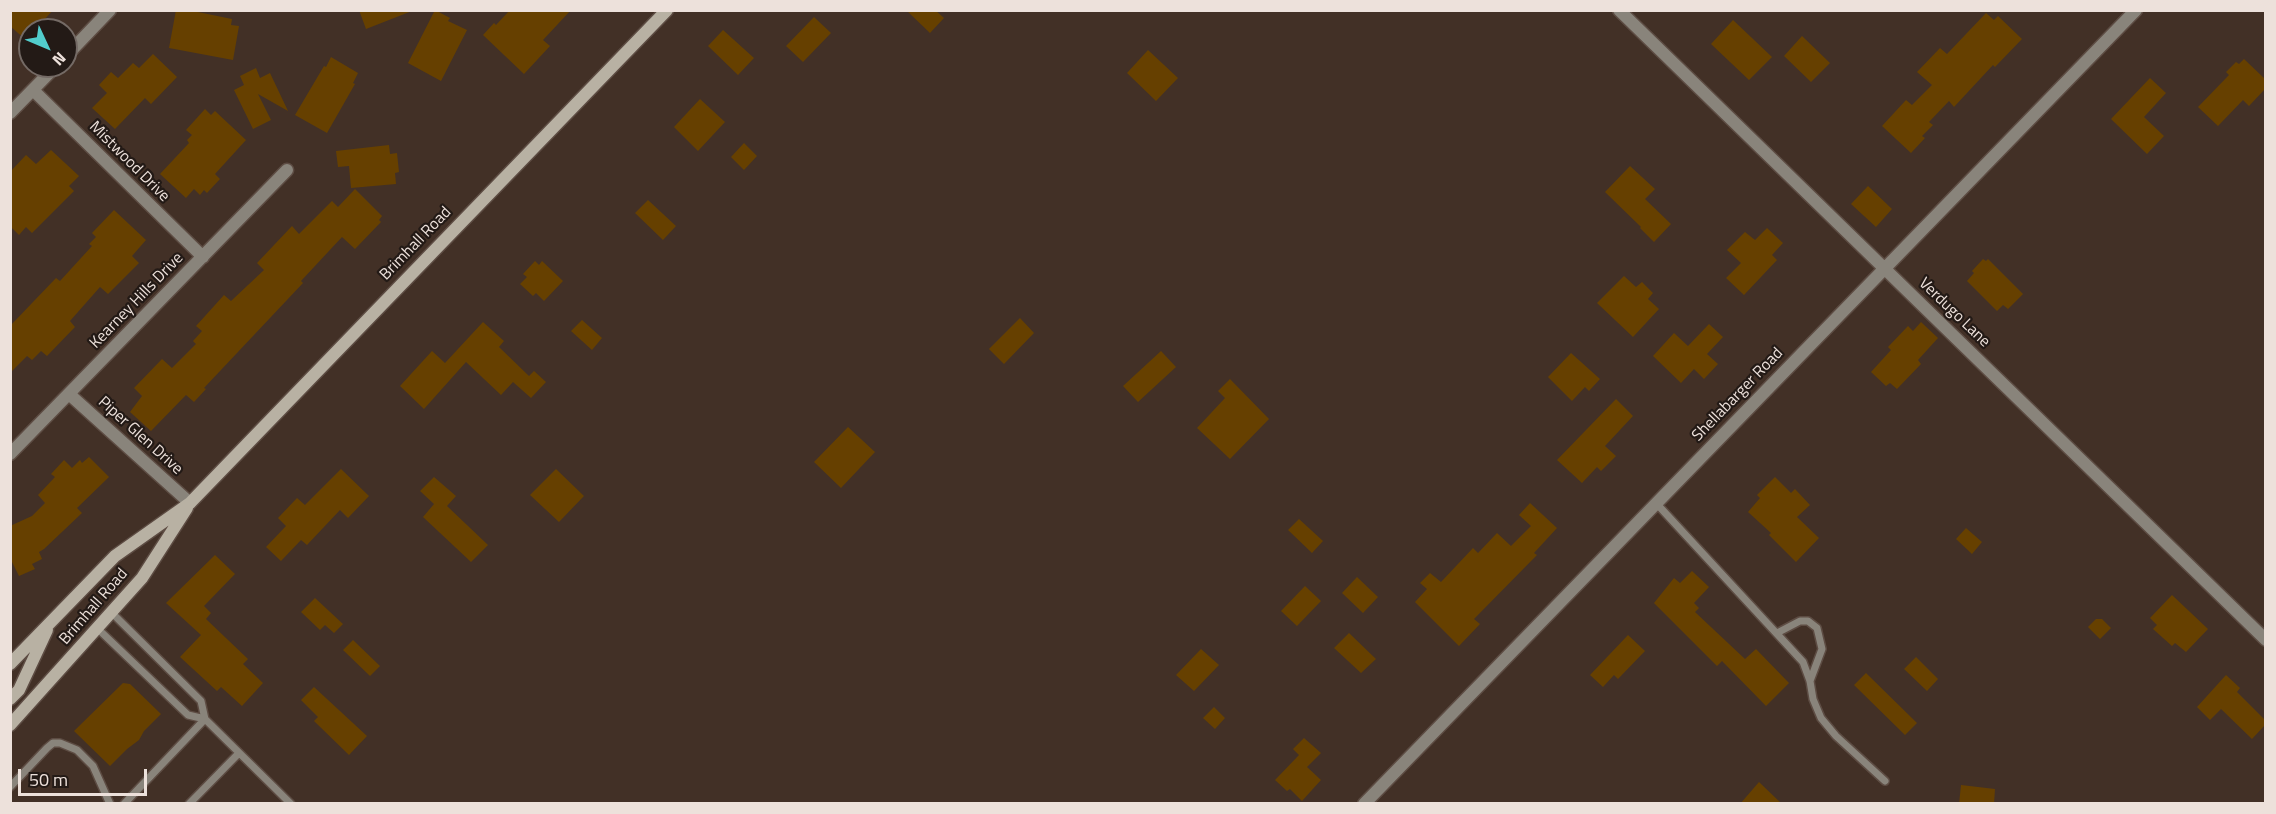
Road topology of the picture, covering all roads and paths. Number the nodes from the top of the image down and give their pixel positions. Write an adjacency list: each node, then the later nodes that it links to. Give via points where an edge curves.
1 (110, 10): 5 (street)
2 (667, 10): 14 (street, Brimhall Road)
3 (1619, 10): 11 (street, Verdugo Lane)
4 (2136, 10): 11 (street, Shellabarger Road)
5 (78, 43)
6 (44, 78): 7 (street)
7 (33, 90): 8 (street); 10 (street, Mistwood Drive)
8 (10, 113)
9 (287, 170): 10 (street, Kearney Hills Drive)
10 (203, 257): 12 (street, Kearney Hills Drive)
11 (1884, 269): 15 (street, Shellabarger Road); 20 (street, Verdugo Lane)
12 (69, 394): 13 (street, Kearney Hills Drive); 14 (street, Piper Glen Drive)
13 (10, 454)
14 (190, 503): 16 (street, Brimhall Road, via 142,578); 17 (street, Brimhall Road, via 115,556)
15 (1656, 503): 19 (lane); 33 (street, Shellabarger Road)
16 (111, 612): 18 (street, Brimhall Road); 24 (lane, via 201,701)
17 (52, 621): 21 (street, Brimhall Road); 23 (street, via 19,690)
18 (97, 628): 24 (lane, via 188,715); 25 (street, Brimhall Road)
19 (1777, 633): 22 (lane, via 1803,662); 22 (lane, via 1800,621 1818,628 1822,649)
20 (2265, 640)
21 (10, 664)
22 (1810, 681): 27 (lane, via 1821,718)
23 (10, 699)
24 (205, 719): 26 (lane); 30 (lane)
25 (10, 725)
26 (239, 753): 31 (lane); 32 (lane)
27 (1885, 782)
28 (10, 787): 29 (lane, via 47,748 60,743 77,750 93,766)
29 (110, 804)
30 (124, 804)
31 (189, 804)
32 (291, 804)
33 (1364, 804)

